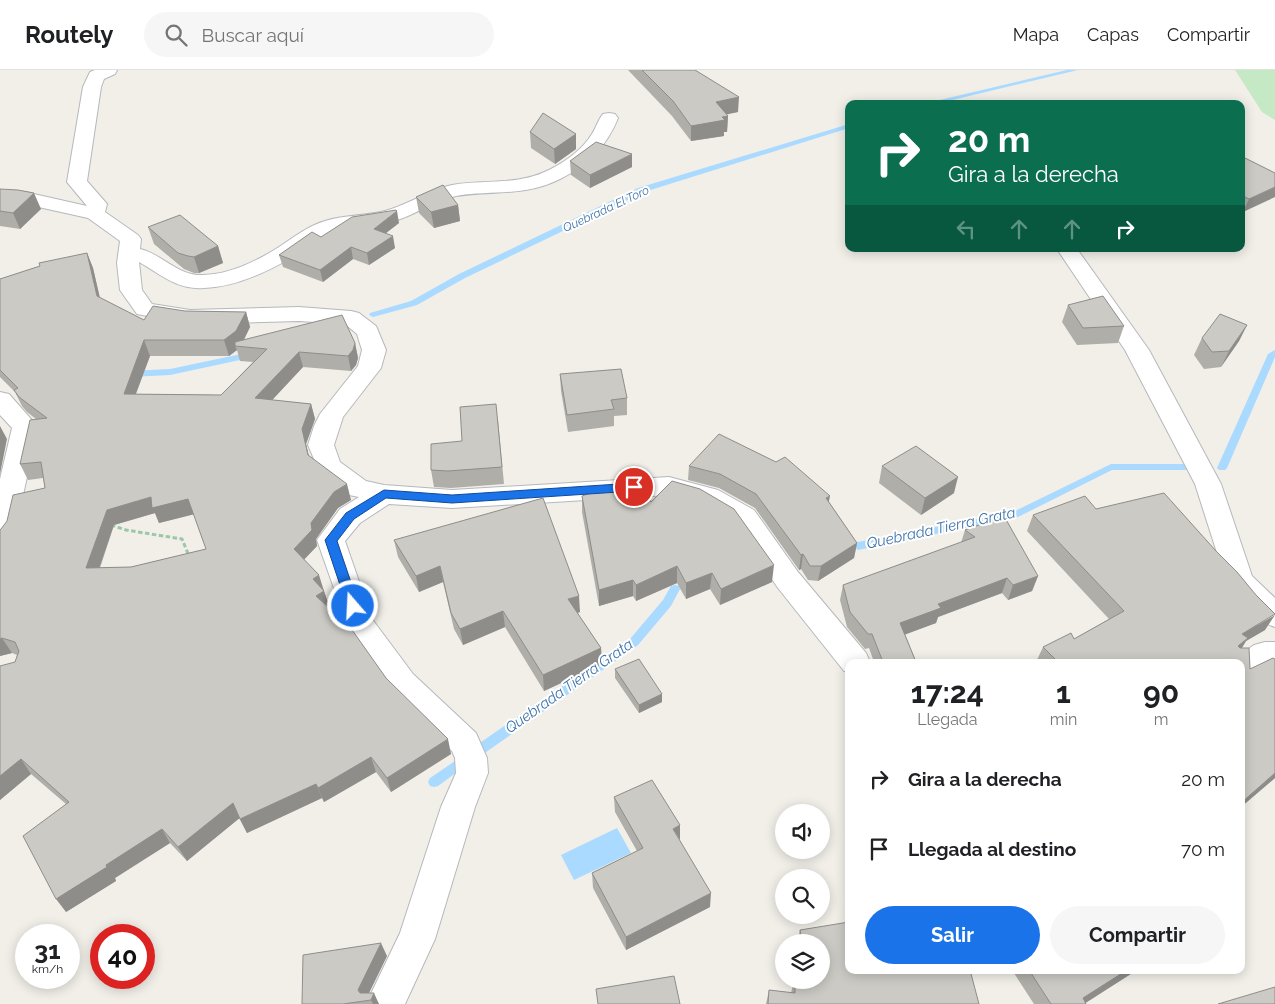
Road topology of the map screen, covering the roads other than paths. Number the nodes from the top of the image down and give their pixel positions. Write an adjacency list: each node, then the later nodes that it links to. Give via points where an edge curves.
1 (109, 70): 4 (street, via 96,76 92,87 77,182 97,204)
2 (609, 118): 6 (street, via 604,133 586,153 565,170 543,180 516,188 453,191 395,215 331,226 278,256 221,279 189,282 147,258)
3 (0, 197): 4 (street, via 25,198)
4 (95, 214): 6 (street, via 132,239)
5 (1069, 252): 10 (street, via 1137,350 1208,484 1240,581)
6 (130, 253): 8 (street, via 130,290 145,309 190,317 299,314 351,318 368,330 374,350 369,368 332,414 321,446 330,466 358,488)
7 (0, 400): 9 (street, via 26,427)
8 (384, 494): 12 (street, via 452,499 669,486 709,497 744,517 788,580); 14 (street, via 350,516 331,540 359,622 402,682 465,743 472,773 458,807 417,939)
9 (0, 536)
10 (1275, 616)
11 (1275, 654): 13 (street, via 1265,654)
12 (853, 659)
13 (1245, 668)
14 (385, 1004)

